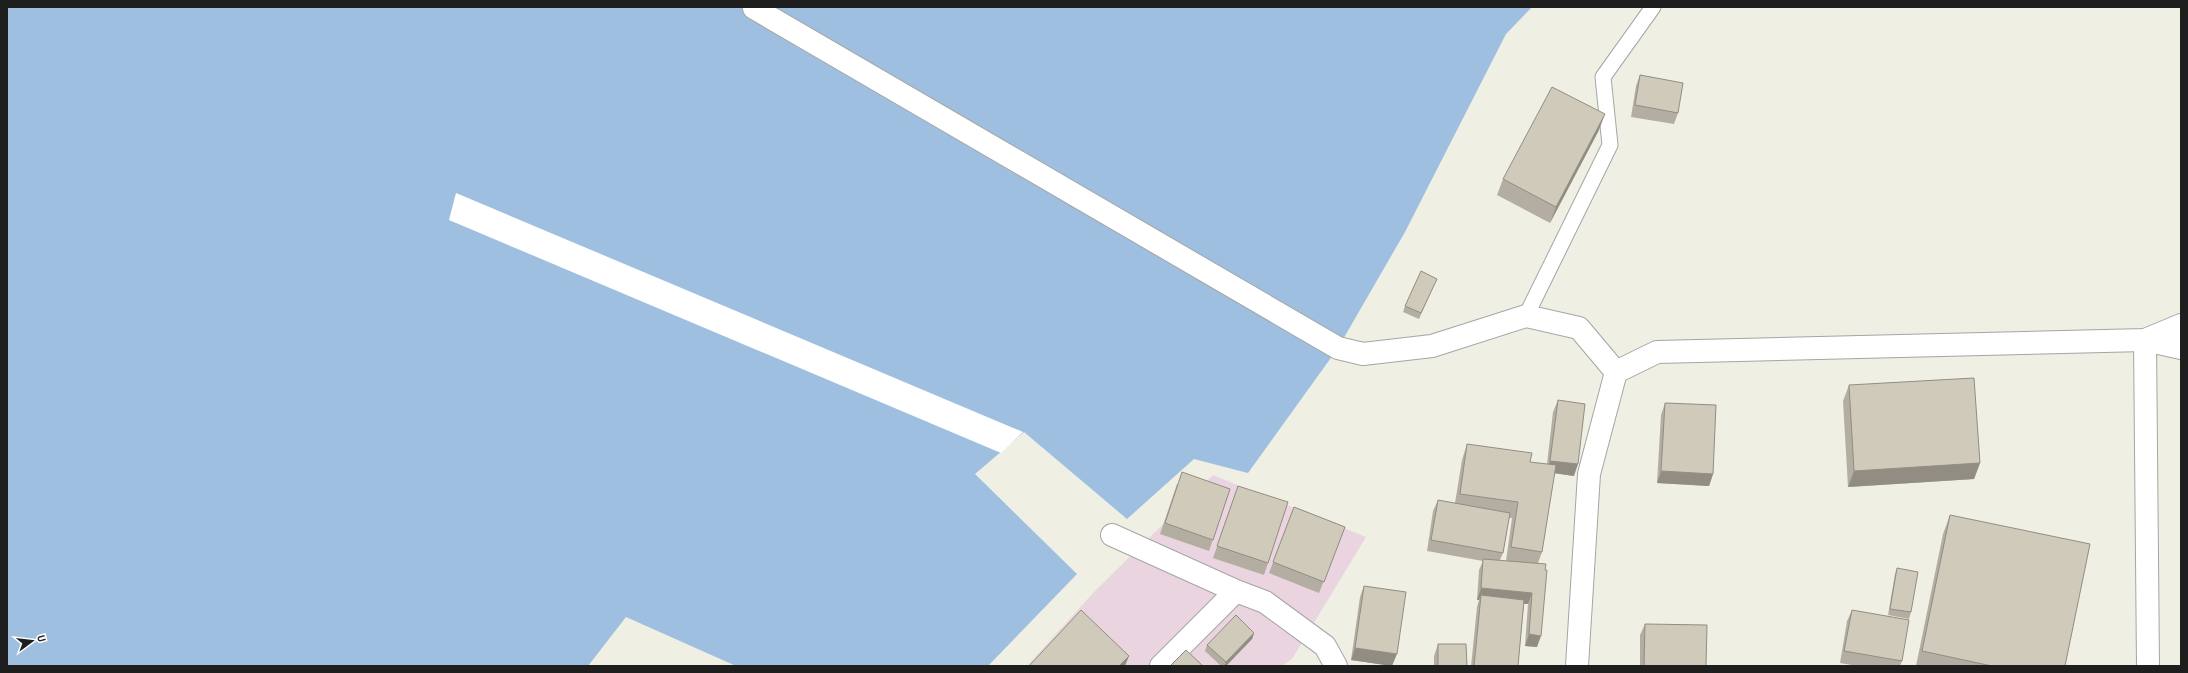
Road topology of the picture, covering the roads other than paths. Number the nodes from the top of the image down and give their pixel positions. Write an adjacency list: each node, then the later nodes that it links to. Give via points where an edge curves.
1 (1653, 7): 3 (lane, via 1603,77 1610,145)
2 (754, 8): 3 (street, via 1338,348 1363,354 1432,346)
3 (1526, 316): 7 (street, via 1579,328)
4 (2181, 325): 5 (street)
5 (2145, 340): 6 (street); 7 (street, via 1657,352); 13 (street)
6 (2181, 348)
7 (1616, 372): 12 (street, via 1589,474)
8 (1112, 535): 9 (street)
9 (1236, 591): 10 (street); 11 (street, via 1265,602 1325,646)
10 (1161, 666)
11 (1336, 666)
12 (1577, 666)
13 (2148, 666)

